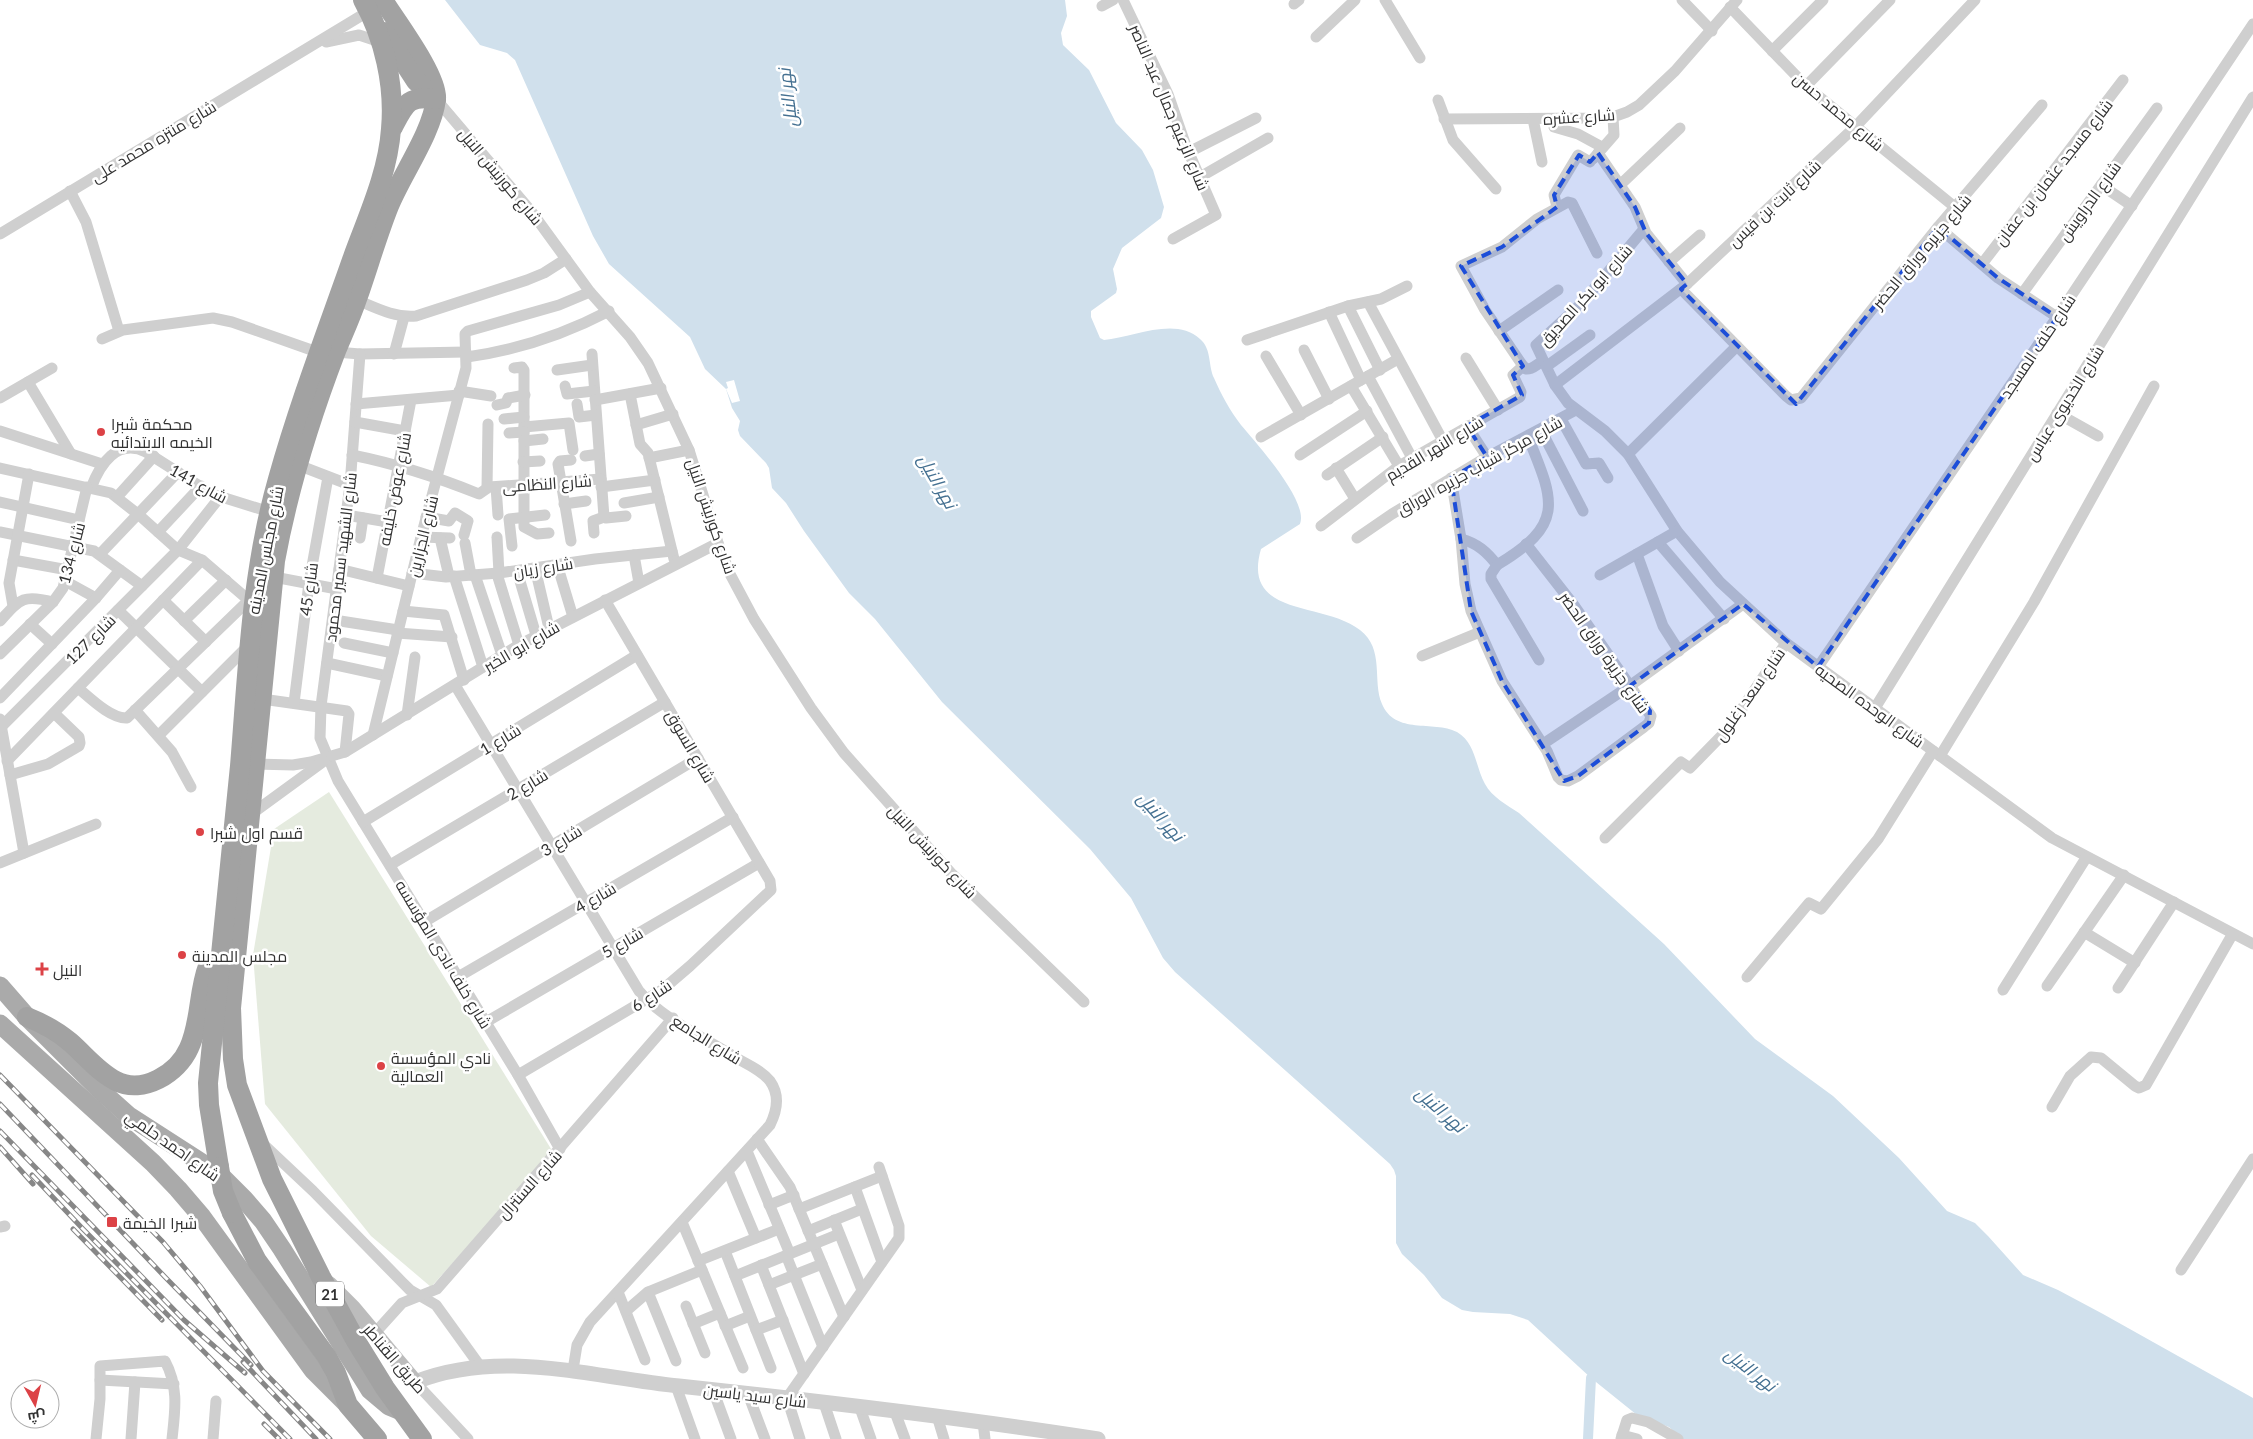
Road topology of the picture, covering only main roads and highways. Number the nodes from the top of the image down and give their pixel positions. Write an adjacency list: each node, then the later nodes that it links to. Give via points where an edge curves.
1 (374, 15): 2 (highway, via 416,82); 2 (highway, شارع كورنيش النيل, via 426,67); 3 (highway, شارع مجلس المدينه, via 390,82)
2 (436, 99): 3 (highway, via 421,97 407,104); 4 (highway, شارع مجلس المدينه, via 421,141 390,205 357,300)
3 (391, 130): 4 (highway, شارع مجلس المدينه, via 383,174)
4 (328, 352): 5 (highway, شارع مجلس المدينه, via 278,480 251,601 250,645); 9 (highway, شارع مجلس المدينه / 21, via 281,530 274,577 230,1033 238,1084 256,1138 272,1179)
5 (221, 942): 7 (highway, via 206,971 189,1050 170,1072 146,1084 132,1085 107,1076 59,1034); 11 (highway, شارع مجلس المدينه / 21, bridge, via 208,1106 223,1191 257,1261 327,1356)
6 (0, 986): 7 (main road, شارع احمد حلمي)
7 (27, 1017): 12 (main road, شارع احمد حلمي, via 129,1116 219,1174 244,1199 282,1249 370,1390 389,1406)
8 (0, 1024): 11 (main road, شارع احمد حلمي, via 178,1189 202,1216 313,1370)
9 (321, 1277): 10 (main road, طريق القناطر, via 353,1308); 12 (highway, 21, via 370,1365)
10 (415, 1382)
11 (348, 1405): 13 (highway, 21)
12 (401, 1411): 14 (highway, 21)
13 (377, 1439)
14 (422, 1439)

